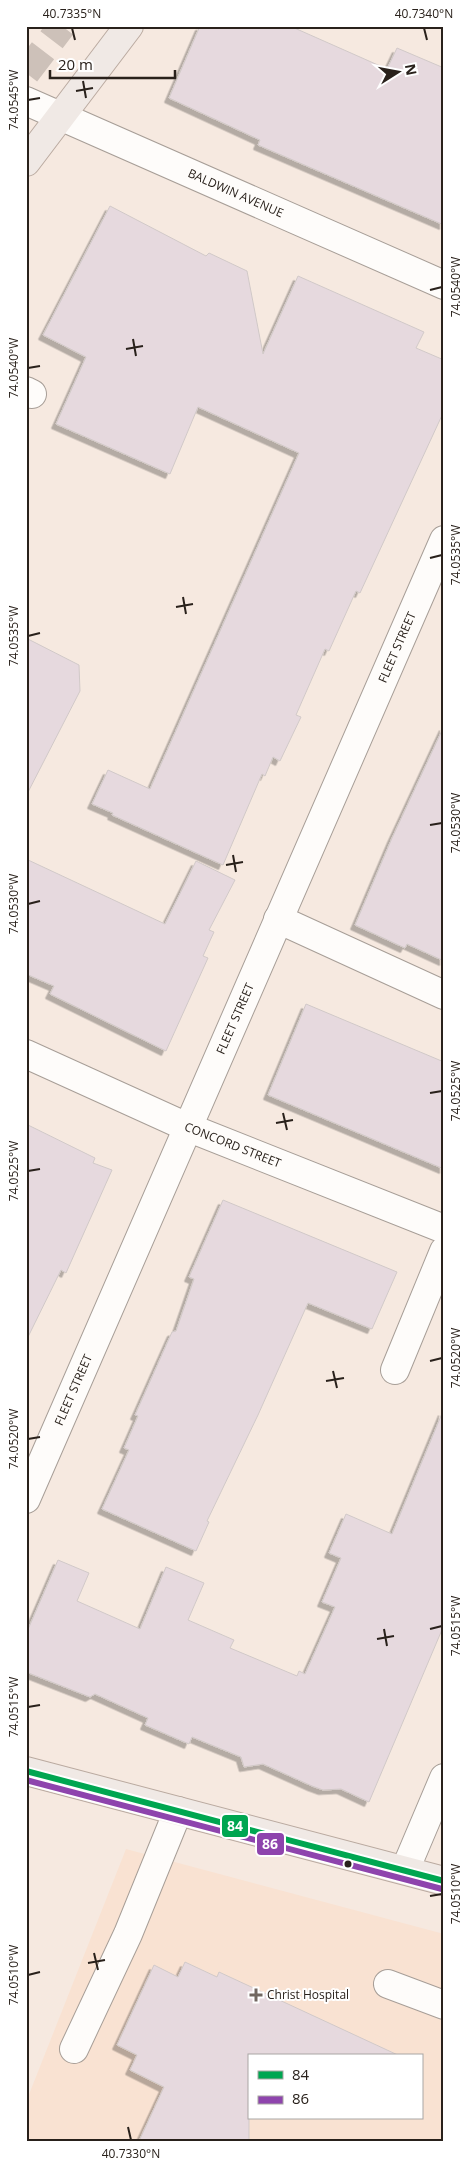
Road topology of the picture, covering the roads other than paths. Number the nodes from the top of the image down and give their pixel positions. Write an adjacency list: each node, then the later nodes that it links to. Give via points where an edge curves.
1 (129, 26): 3 (main road)
2 (26, 101): 3 (street, BALDWIN AVENUE)
3 (61, 117): 4 (main road); 5 (street, BALDWIN AVENUE)
4 (26, 162)
5 (444, 285)
6 (444, 540): 7 (street, FLEET STREET)
7 (278, 919): 8 (street); 10 (street, FLEET STREET)
8 (444, 995)
9 (26, 1054): 10 (street, CONCORD STREET)
10 (187, 1127): 11 (street, CONCORD STREET); 14 (street, FLEET STREET)
11 (444, 1229)
12 (444, 1251): 13 (street)
13 (395, 1370)
14 (26, 1499)
15 (26, 1772): 17 (main road)
16 (444, 1778): 18 (street)
17 (178, 1811): 18 (main road); 22 (street, via 128,1934)
18 (405, 1870): 19 (main road)
19 (444, 1881)
20 (388, 1984): 21 (street)
21 (444, 2005)
22 (74, 2049)

